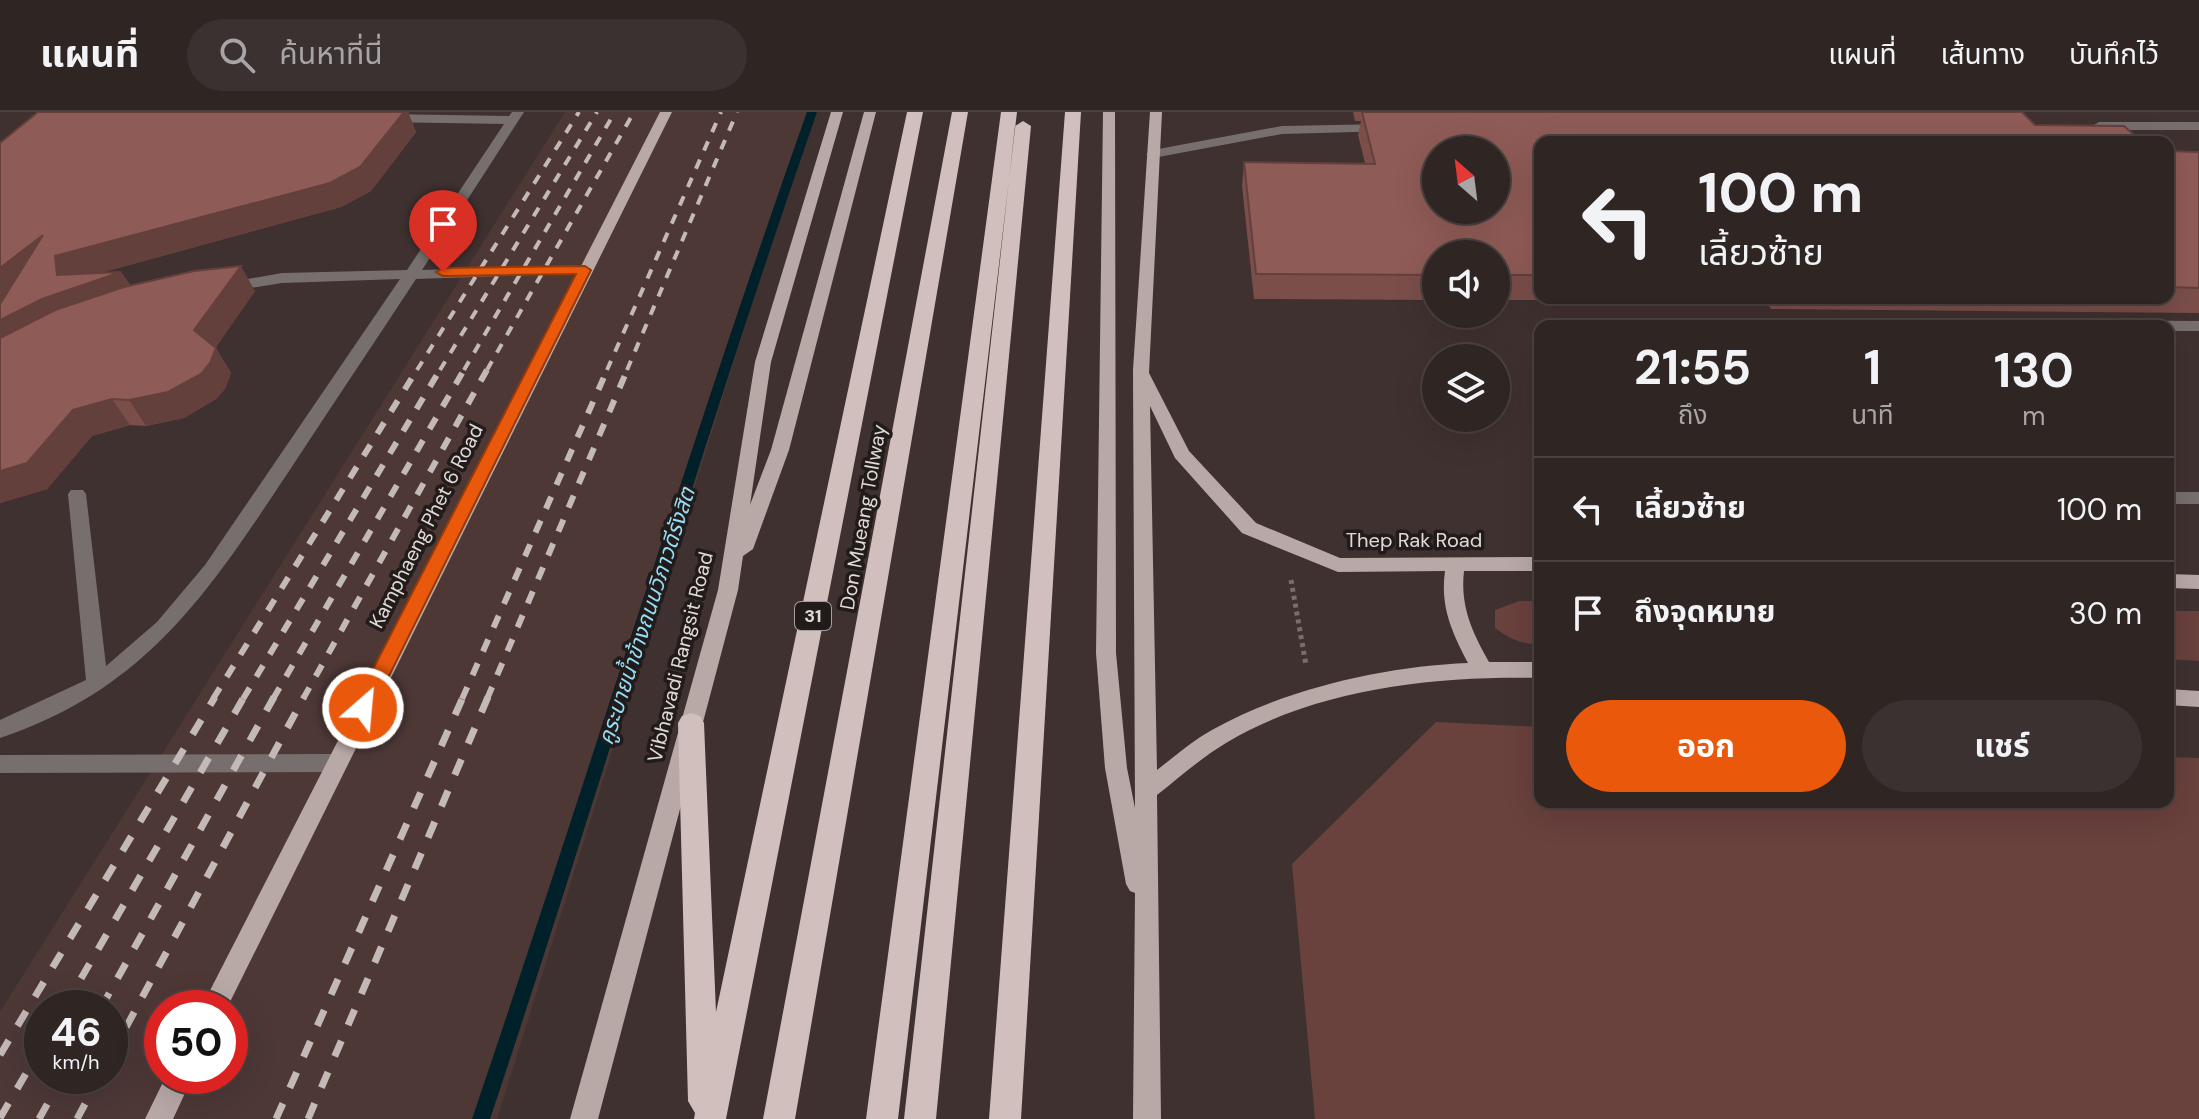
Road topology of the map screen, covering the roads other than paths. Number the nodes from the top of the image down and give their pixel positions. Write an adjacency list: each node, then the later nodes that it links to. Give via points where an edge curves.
1 (666, 112): 17 (main road, Kamphaeng Phet 6 Road)
2 (837, 112): 30 (main road, Vibhavadi Rangsit Road, via 763,362)
3 (870, 112): 30 (main road, via 780,450)
4 (915, 112): 46 (highway, 31)
5 (960, 112): 47 (highway, Don Mueang Tollway)
6 (1009, 112): 48 (highway)
7 (1025, 112): 49 (highway)
8 (1073, 112): 50 (highway)
9 (1109, 112): 41 (main road, via 1106,653 1116,768)
10 (1156, 112): 16 (main road)
11 (515, 116): 12 (lane); 18 (lane)
12 (369, 118)
13 (2088, 126): 14 (lane)
14 (2199, 126)
15 (1405, 127): 16 (lane, via 1282,130)
16 (1153, 154): 22 (main road)
17 (585, 270): 18 (lane); 38 (main road, Kamphaeng Phet 6 Road)
18 (414, 272): 19 (lane, via 282,278); 33 (lane, via 195,595 149,642)
19 (205, 290)
20 (2174, 326): 21 (lane)
21 (2199, 326)
22 (1141, 370): 26 (main road, Thep Rak Road, via 1181,454 1249,528 1338,565); 40 (main road)
23 (77, 494): 33 (lane)
24 (2174, 498): 25 (lane)
25 (2199, 498)
26 (1456, 563): 27 (main road, Thep Rak Road); 31 (main road, via 1453,614)
27 (1534, 564)
28 (2174, 581): 29 (main road)
29 (2199, 582)
30 (728, 590): 36 (main road, Vibhavadi Rangsit Road)
31 (1481, 667): 32 (main road); 40 (main road, via 1353,684 1323,695 1228,731)
32 (1534, 670)
33 (97, 683): 37 (lane)
34 (2174, 697): 35 (main road)
35 (2199, 699)
36 (691, 723): 45 (main road, Vibhavadi Rangsit Road); 46 (highway)
37 (0, 729)
38 (335, 763): 39 (lane); 42 (main road, Kamphaeng Phet 6 Road)
39 (0, 764)
40 (1146, 791): 41 (main road)
41 (1148, 939): 51 (main road)
42 (223, 990)
43 (171, 1094): 44 (main road)
44 (159, 1119)
45 (584, 1119)
46 (708, 1119)
47 (779, 1119)
48 (882, 1119)
49 (920, 1119)
50 (1005, 1119)
51 (1147, 1119)

